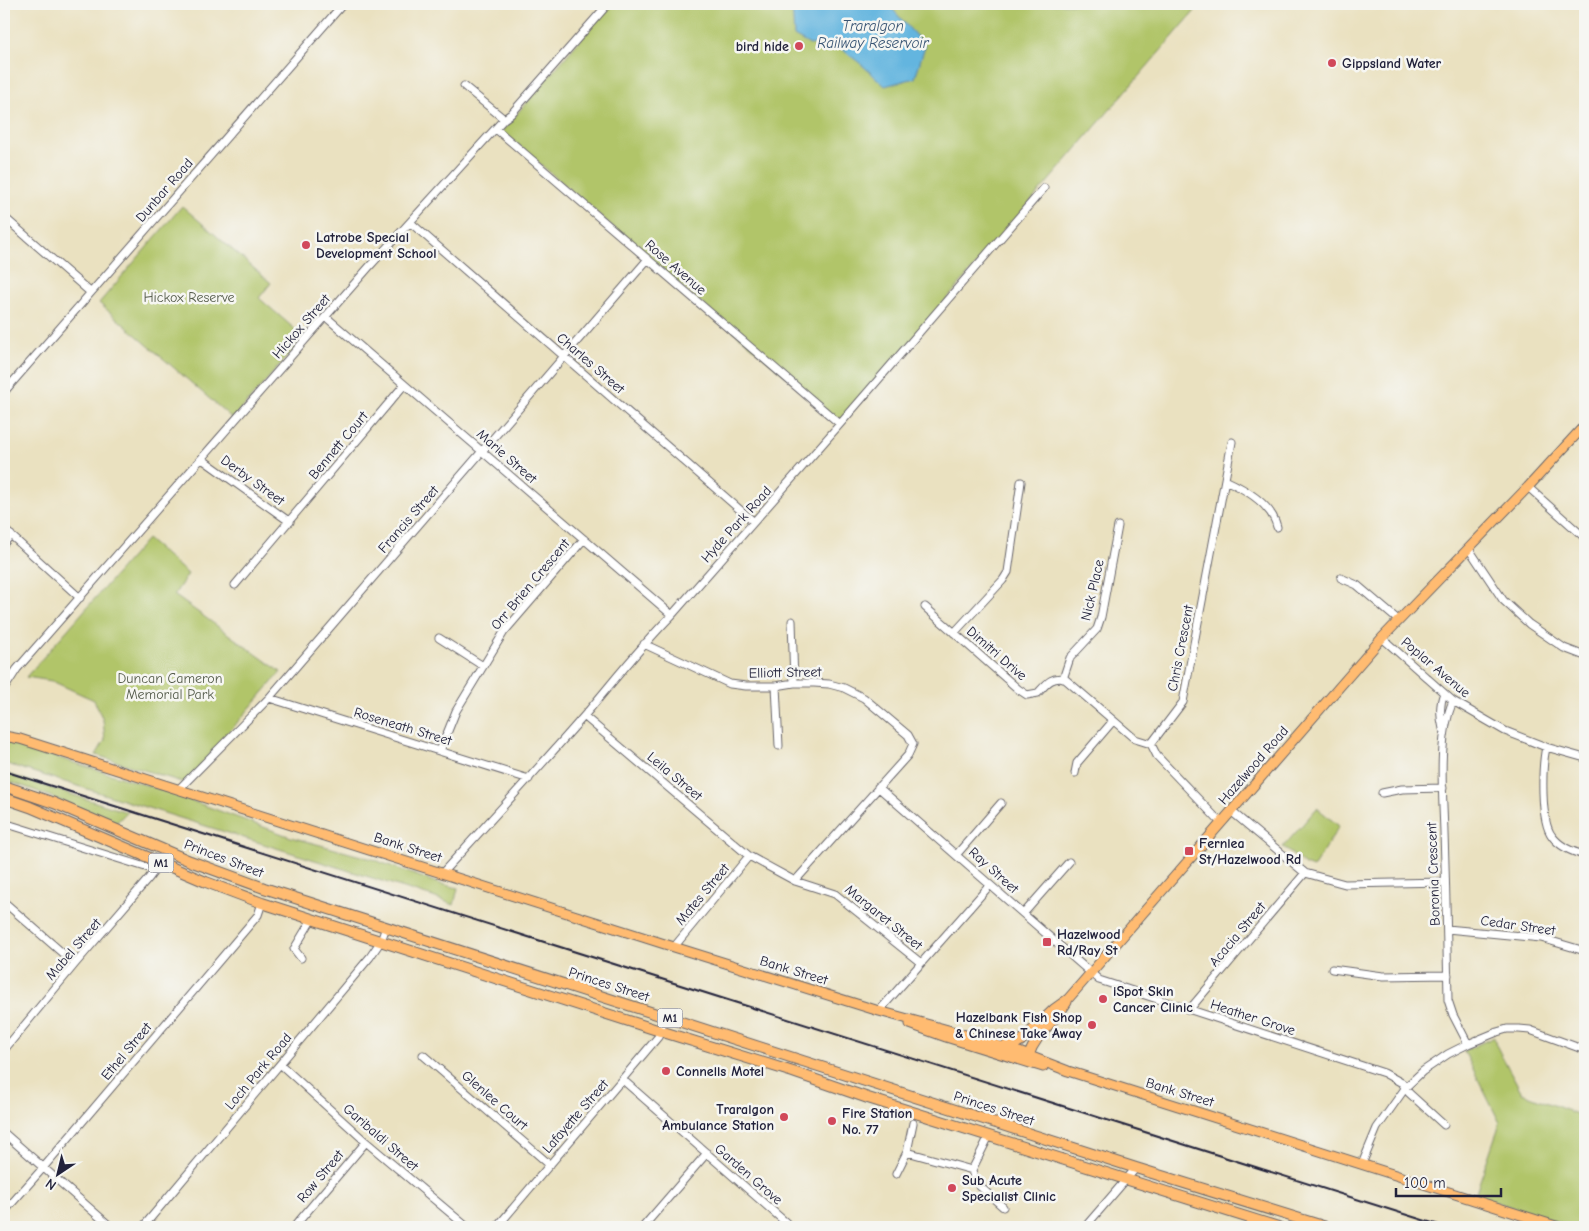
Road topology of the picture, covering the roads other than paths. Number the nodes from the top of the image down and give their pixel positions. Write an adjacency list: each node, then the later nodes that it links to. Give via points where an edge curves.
1 (343, 4): 10 (street, Dunbar Road)
2 (608, 4): 4 (street, Hickox Street)
3 (464, 86): 4 (street)
4 (504, 119): 5 (street, Hickox Street)
5 (496, 129): 8 (street, Hickox Street); 9 (street, Rose Avenue)
6 (1044, 188): 15 (street, Hyde Park Road)
7 (4, 217): 10 (street)
8 (411, 223): 11 (street, Hickox Street); 12 (street, Charles Street)
9 (648, 259): 12 (street, Francis Street); 15 (street, Rose Avenue)
10 (90, 292): 14 (street, Dunbar Road)
11 (326, 317): 13 (street, Marie Street); 19 (street, Hickox Street)
12 (565, 356): 18 (street, Francis Street); 24 (street, Charles Street)
13 (404, 384): 18 (street, Marie Street); 23 (street, Bennett Court)
14 (4, 392)
15 (840, 424): 24 (street, Hyde Park Road)
16 (1585, 425): 22 (main road, Hazelwood Road)
17 (1232, 442): 20 (street, Chris Crescent)
18 (483, 452): 30 (street, Marie Street); 53 (street, Francis Street)
19 (202, 459): 23 (street, Derby Street); 35 (street, Hickox Street)
20 (1225, 480): 26 (street, via 1242,488 1262,505 1275,518); 61 (street, Chris Crescent, via 1183,702)
21 (1021, 482): 40 (street, via 1008,572)
22 (1528, 487): 29 (street); 32 (main road, Hazelwood Road)
23 (290, 522): 34 (street, Bennett Court)
24 (754, 522): 37 (street, Hyde Park Road)
25 (1118, 526): 47 (street, Nick Place, via 1097,629 1070,658)
26 (1277, 527)
27 (4, 529): 28 (street)
28 (11, 535): 31 (street); 35 (street)
29 (1585, 538)
30 (584, 539): 37 (street, Marie Street); 45 (street, Orr Brien Crescent, via 504,632)
31 (4, 543)
32 (1466, 551): 38 (main road, Hazelwood Road); 44 (street, via 1503,600 1529,624 1564,648)
33 (1342, 578): 38 (street, via 1357,585)
34 (236, 585)
35 (80, 598): 46 (street, Hickox Street)
36 (925, 607): 40 (street, Dimitri Drive)
37 (672, 615): 43 (street, Hyde Park Road)
38 (1398, 620): 42 (main road, Hazelwood Road)
39 (792, 621): 49 (street)
40 (954, 633): 47 (street, Dimitri Drive, via 1027,695 1038,693 1048,681)
41 (438, 638): 45 (street)
42 (1382, 638): 52 (street, Poplar Avenue); 75 (main road, Hazelwood Road)
43 (644, 644): 50 (street, Elliott Street, via 730,684); 55 (street, Hyde Park Road)
44 (1585, 656)
45 (484, 666): 64 (street, Orr Brien Crescent, via 456,711)
46 (17, 670): 48 (street, Hickox Street); 51 (street, Hickox Street)
47 (1063, 678): 56 (street)
48 (4, 681)
49 (794, 683): 50 (street, Elliott Street); 69 (street, Elliott Street, via 844,688 864,698 908,735 913,744 908,755)
50 (776, 686): 62 (street)
51 (4, 689)
52 (1444, 693): 54 (street, Poplar Avenue); 58 (street, via 1440,710)
53 (269, 698): 64 (street, Roseneath Street); 71 (street, Francis Street)
54 (1453, 701): 58 (street, Boronia Crescent); 63 (street, Poplar Avenue, via 1506,732)
55 (584, 716): 67 (street, Hyde Park Road); 81 (street, Leila Street)
56 (1113, 720): 61 (street, via 1135,739); 66 (street, via 1077,763)
57 (4, 730): 60 (main road, Bank Street)
58 (1444, 732): 70 (street, Boronia Crescent)
59 (4, 736): 60 (main road, Bank Street)
60 (20, 739): 71 (main road, Bank Street)
61 (1151, 744): 77 (street, via 1157,756)
62 (780, 746)
63 (1546, 747): 65 (street, Poplar Avenue); 80 (street, via 1543,761 1545,822 1562,847)
64 (440, 751): 67 (street, Roseneath Street)
65 (1585, 758)
66 (1075, 773)
67 (529, 779): 84 (street, Hyde Park Road)
68 (4, 786): 78 (highway, Princes Street / M1, via 54,803)
69 (878, 787): 79 (street, Ray Street); 86 (street, Elliott Street)
70 (1443, 788): 72 (street); 87 (street, Boronia Crescent)
71 (179, 789): 84 (main road, Bank Street)
72 (1382, 793)
73 (4, 798): 83 (highway, Princes Street / M1)
74 (1001, 803): 79 (street)
75 (1231, 811): 77 (main road, Hazelwood Road); 85 (street)
76 (4, 822): 83 (street)
77 (1221, 823): 102 (main road, Hazelwood Road)
78 (166, 851): 83 (highway); 93 (highway, Princes Street / M1, via 264,888)
79 (957, 854): 88 (street, Ray Street)
80 (1585, 855)
81 (749, 856): 86 (street, Margaret Street); 96 (street, Mates Street)
82 (1069, 862): 91 (street)
83 (158, 867): 90 (highway, Princes Street / M1); 100 (street, Mabel Street)
84 (443, 872): 96 (main road, Bank Street)
85 (1305, 873): 87 (street, via 1345,884); 105 (street, Acacia Street)
86 (795, 881): 99 (street, Margaret Street, via 835,894)
87 (1445, 882): 94 (street, Boronia Crescent)
88 (990, 884): 91 (street, Ray Street); 99 (street)
89 (4, 902): 100 (street)
90 (262, 902): 92 (highway, Princes Street / M1); 128 (street, Ethel Street, via 258,915)
91 (1024, 913): 102 (street, Ray Street)
92 (312, 919): 95 (highway, Princes Street / M1); 98 (street, via 294,949)
93 (386, 927): 95 (street, Loch Park Road); 107 (highway, Princes Street / M1)
94 (1447, 929): 97 (street, Cedar Street, via 1541,938); 103 (street, Boronia Crescent)
95 (381, 941): 108 (highway, Princes Street / M1); 116 (street, Loch Park Road)
96 (674, 947): 106 (main road, Bank Street)
97 (1585, 951)
98 (301, 958)
99 (921, 963): 106 (street)
100 (75, 964): 112 (street, Mabel Street)
101 (1332, 969): 103 (street, via 1383,976)
102 (1092, 973): 104 (main road, Hazelwood Road); 105 (street, Heather Grove, via 1104,982)
103 (1448, 975): 110 (street, Boronia Crescent, via 1448,1000)
104 (1068, 999): 109 (main road); 115 (main road, via 1062,1011)
105 (1189, 1010): 118 (street, Heather Grove, via 1384,1073)
106 (879, 1011): 111 (main road, Bank Street); 115 (main road, via 946,1037)
107 (665, 1017): 108 (street, Lafayette Street); 129 (highway, Princes Street / M1)
108 (660, 1031): 117 (street, Lafayette Street); 122 (highway, Princes Street / M1)
109 (1021, 1040): 111 (main road); 115 (main road)
110 (1468, 1044): 113 (street, via 1507,1029 1518,1029 1530,1030); 118 (street, via 1423,1071)
111 (1001, 1047): 115 (main road, Bank Street)
112 (4, 1050)
113 (1585, 1050)
114 (423, 1055): 127 (street, Glenlee Court)
115 (1023, 1056): 126 (main road, Bank Street)
116 (280, 1064): 123 (street, Garibaldi Street); 136 (street, Loch Park Road)
117 (623, 1080): 125 (street, Garden Grove); 127 (street, Lafayette Street)
118 (1406, 1087): 120 (street, Heather Grove); 126 (street, via 1377,1128)
119 (913, 1122): 124 (street)
120 (1444, 1125)
121 (4, 1133): 128 (street)
122 (988, 1136): 130 (street); 132 (highway, Princes Street / M1)
123 (366, 1142): 137 (street, Row Street); 138 (street, Garibaldi Street)
124 (907, 1152): 130 (street); 131 (street)
125 (707, 1153): 140 (street); 141 (street, Garden Grove)
126 (1362, 1164): 145 (main road, Bank Street)
127 (550, 1165): 139 (street, Lafayette Street)
128 (43, 1168): 134 (street, Ethel Street); 135 (street)
129 (1136, 1168): 132 (street); 144 (highway, Princes Street / M1)
130 (972, 1170): 133 (street, via 974,1182)
131 (896, 1174)
132 (1126, 1180): 142 (street); 143 (highway, Princes Street / M1)
133 (1003, 1207)
134 (4, 1212)
135 (111, 1227)
136 (143, 1227)
137 (294, 1227)
138 (466, 1227)
139 (497, 1227)
140 (643, 1227)
141 (791, 1227)
142 (1085, 1227)
143 (1278, 1227)
144 (1326, 1227)
145 (1559, 1227)

